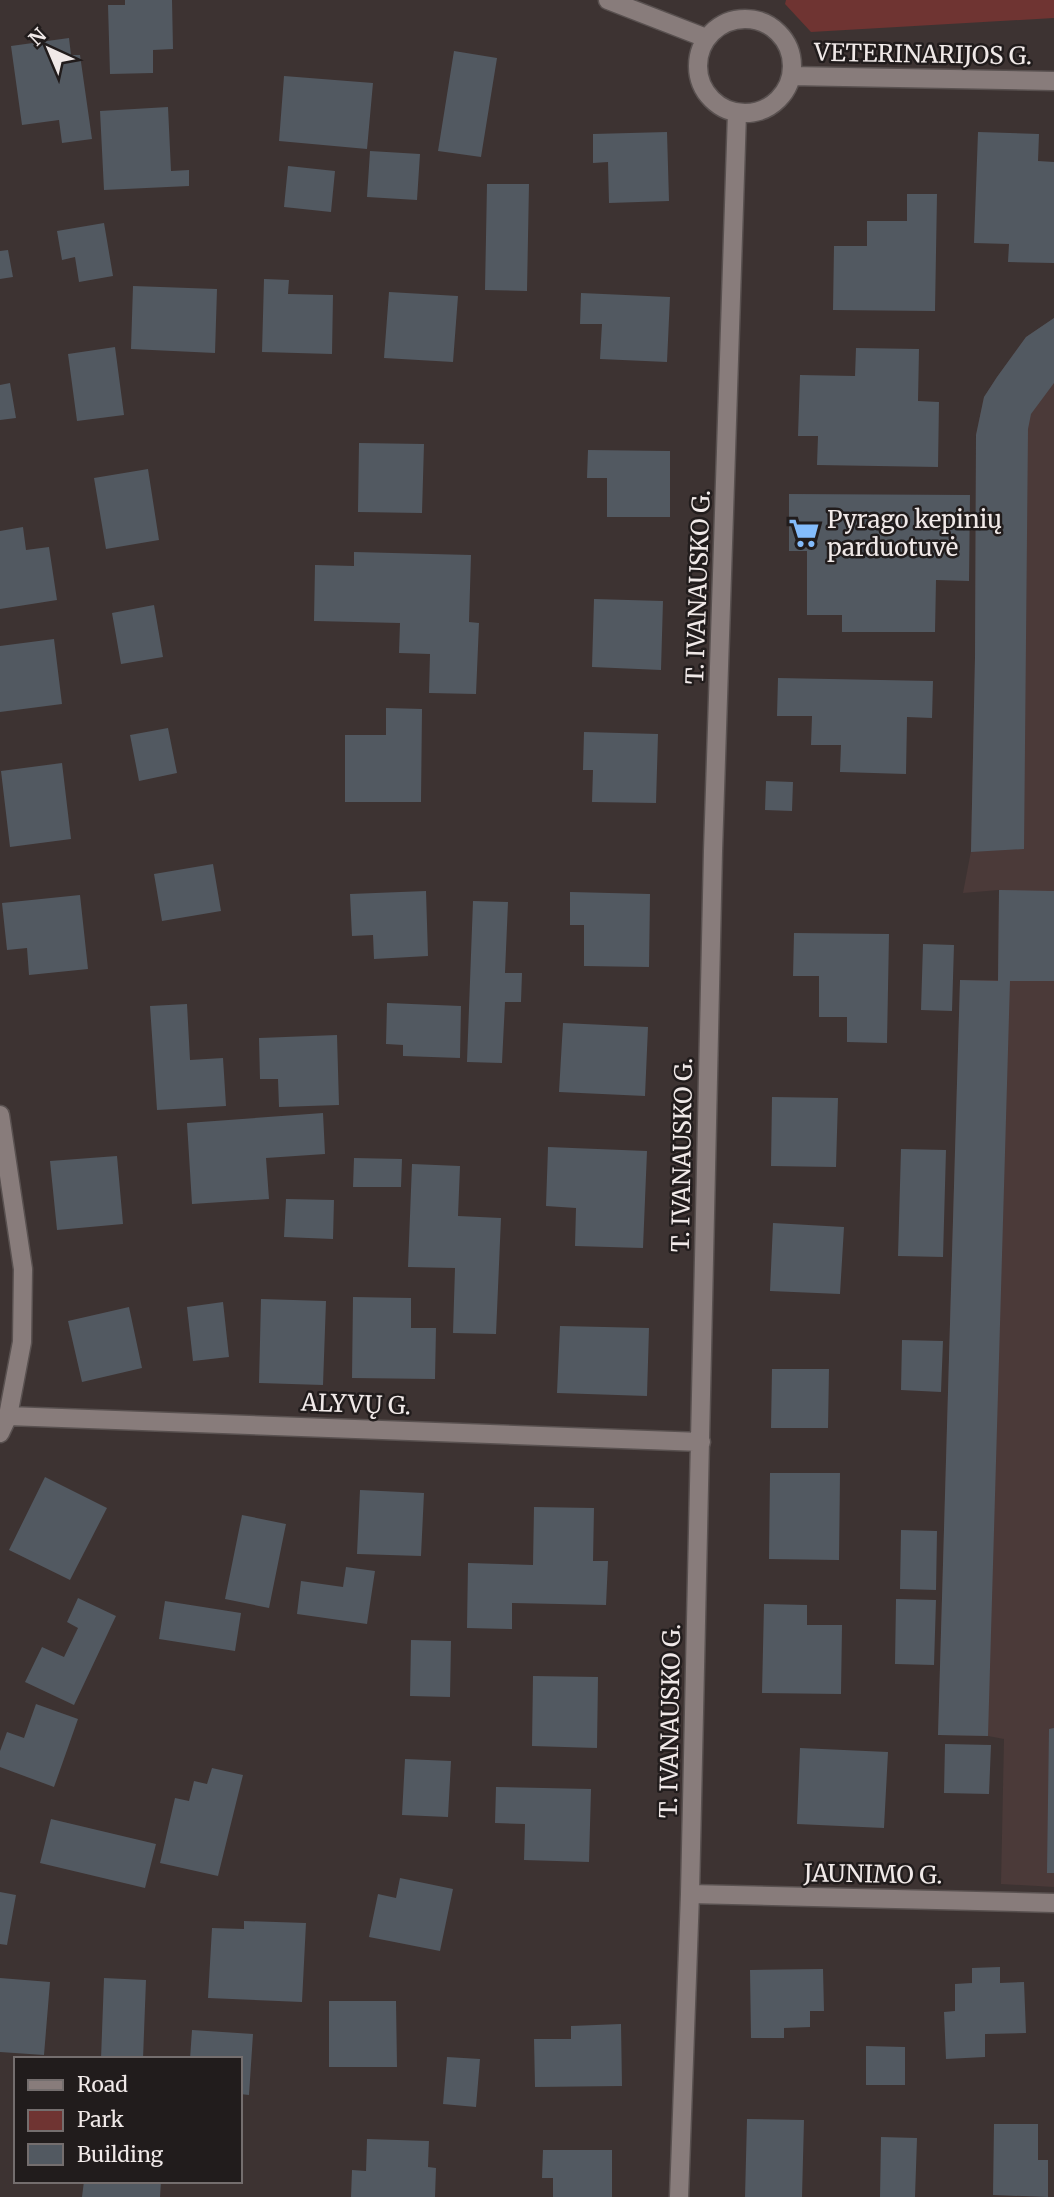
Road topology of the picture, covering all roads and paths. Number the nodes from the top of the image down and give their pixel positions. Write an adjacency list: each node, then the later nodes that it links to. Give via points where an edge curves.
1 (608, 0): 3 (street)
2 (746, 9): 3 (street); 4 (street, via 785,41)
3 (706, 38): 6 (street, via 697,64 704,90 724,109)
4 (791, 76): 5 (street, VETERINARIJOS G.); 6 (street, via 772,105 749,114)
5 (1054, 81)
6 (737, 113): 10 (street, T. IVANAUSKO G., via 713,851)
7 (0, 1115): 8 (street, via 23,1269 22,1342)
8 (8, 1416): 9 (street); 10 (street, ALYVŲ G.)
9 (0, 1433)
10 (701, 1441): 11 (street, T. IVANAUSKO G.)
11 (690, 1894): 12 (street, JAUNIMO G.); 13 (street, T. IVANAUSKO G.)
12 (1054, 1903)
13 (679, 2197)

